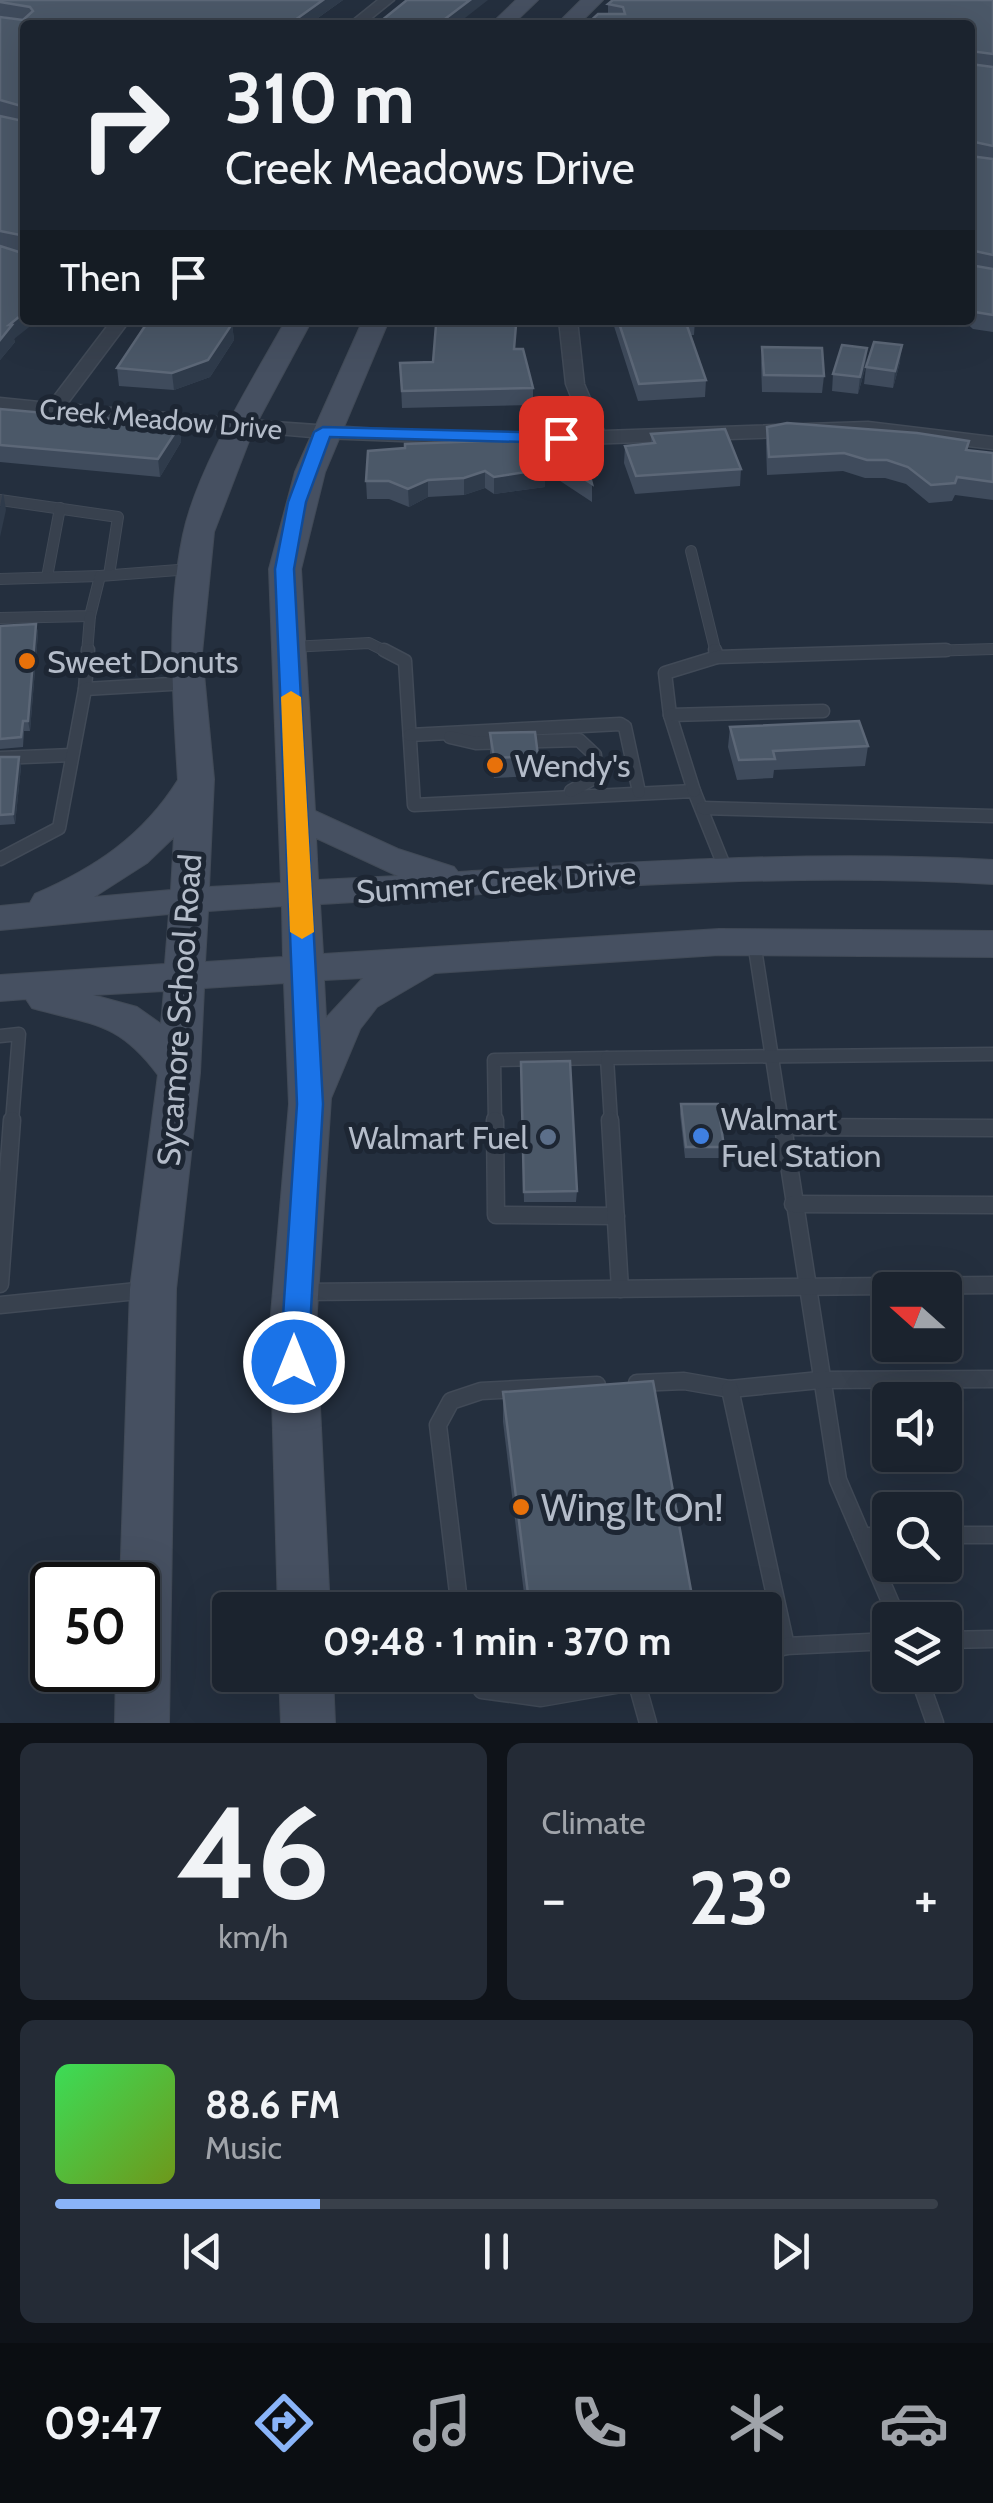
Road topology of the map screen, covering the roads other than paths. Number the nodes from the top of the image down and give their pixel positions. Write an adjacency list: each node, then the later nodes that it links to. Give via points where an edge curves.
1 (387, 0): 4 (street)
2 (528, 0): 5 (main road)
3 (593, 0): 6 (main road)
4 (361, 20)
5 (506, 20)
6 (571, 20)
7 (116, 325): 12 (street)
8 (295, 325): 13 (main road, Sycamore School Road)
9 (374, 325): 14 (main road)
10 (569, 325): 15 (street, via 575,384)
11 (0, 404): 12 (street, Creek Meadow Drive)
12 (53, 410): 13 (street, Creek Meadow Drive)
13 (240, 428): 14 (street, Creek Meadow Drive); 20 (main road, Sycamore School Road, via 199,532)
14 (323, 432): 15 (street, Creek Meadow Drive, via 526,440); 26 (main road, via 289,542)
15 (596, 436): 16 (street, Creek Meadow Drive, via 868,428)
16 (993, 443)
17 (0, 500): 18 (lane)
18 (60, 508): 21 (lane, via 118,517); 22 (lane)
19 (691, 551): 28 (lane)
20 (195, 569): 21 (lane); 29 (main road, Sycamore School Road, via 184,653)
21 (104, 575): 22 (lane); 24 (lane)
22 (47, 577): 23 (lane)
23 (0, 579)
24 (90, 616): 25 (lane); 30 (lane)
25 (0, 618)
26 (288, 647): 34 (lane, via 369,643 405,662); 42 (main road)
27 (993, 649): 28 (lane)
28 (717, 657): 32 (lane, via 664,672)
29 (188, 683): 30 (lane); 37 (main road, Sycamore School Road)
30 (86, 689): 35 (lane)
31 (823, 711): 32 (lane)
32 (670, 714): 38 (lane)
33 (434, 734): 34 (lane); 39 (lane, via 620,724); 40 (lane, via 476,742 579,740 594,749 596,777)
34 (410, 735): 40 (lane, via 414,805)
35 (72, 755): 36 (lane); 44 (lane, via 60,828)
36 (0, 758)
37 (196, 779): 49 (main road, Sycamore School Road); 50 (main road, via 161,833 134,857 102,879)
38 (694, 791): 39 (lane); 41 (lane)
39 (638, 792): 40 (lane)
40 (549, 796)
41 (702, 808): 43 (lane); 45 (lane)
42 (296, 816): 47 (main road, via 418,872); 48 (main road)
43 (993, 816)
44 (0, 859)
45 (725, 868): 46 (main road, Summer Creek Drive); 47 (main road, Summer Creek Drive)
46 (993, 872)
47 (483, 883): 48 (main road, Summer Creek Drive)
48 (300, 894): 49 (main road, Summer Creek Drive); 54 (main road)
49 (188, 900): 50 (main road, Summer Creek Drive); 55 (main road, Sycamore School Road)
50 (6, 918)
51 (754, 942): 52 (main road); 53 (main road); 59 (lane)
52 (993, 944)
53 (450, 957): 54 (main road); 62 (main road, via 398,974 342,1018)
54 (304, 967): 55 (main road); 62 (main road)
55 (184, 975): 56 (main road); 61 (main road, Sycamore School Road)
56 (0, 988): 61 (main road, via 113,1011 143,1026)
57 (0, 1036): 68 (lane, via 18,1034)
58 (993, 1054): 59 (lane)
59 (773, 1055): 60 (lane); 63 (lane)
60 (606, 1058): 67 (lane); 67 (lane, via 494,1060 496,1215)
61 (178, 1073): 72 (main road, Sycamore School Road)
62 (310, 1104): 73 (main road)
63 (784, 1127): 64 (lane); 65 (lane)
64 (993, 1128)
65 (793, 1204): 66 (lane); 70 (lane)
66 (993, 1204)
67 (616, 1216): 71 (lane)
68 (0, 1284)
69 (993, 1285): 70 (lane)
70 (806, 1286): 71 (lane); 75 (lane)
71 (620, 1289): 73 (lane)
72 (153, 1290): 74 (lane); 95 (main road, Sycamore School Road)
73 (295, 1292): 82 (main road)
74 (0, 1305)
75 (820, 1380): 76 (lane); 77 (lane); 80 (lane, via 838,1480)
76 (993, 1380)
77 (730, 1388): 83 (lane, via 684,1381 482,1390 451,1401 438,1424); 88 (lane)
78 (962, 1535): 79 (lane)
79 (993, 1535)
80 (862, 1536): 81 (lane); 84 (lane)
81 (872, 1536)
82 (303, 1592)
83 (458, 1592)
84 (890, 1602)
85 (993, 1639): 86 (lane)
86 (962, 1640)
87 (872, 1642): 88 (lane)
88 (786, 1646): 89 (lane)
89 (782, 1647)
90 (307, 1692): 96 (main road)
91 (496, 1692): 92 (lane, via 540,1698)
92 (582, 1692)
93 (639, 1692): 97 (lane)
94 (924, 1692): 98 (lane)
95 (142, 1723)
96 (308, 1723)
97 (648, 1723)
98 (935, 1723)

